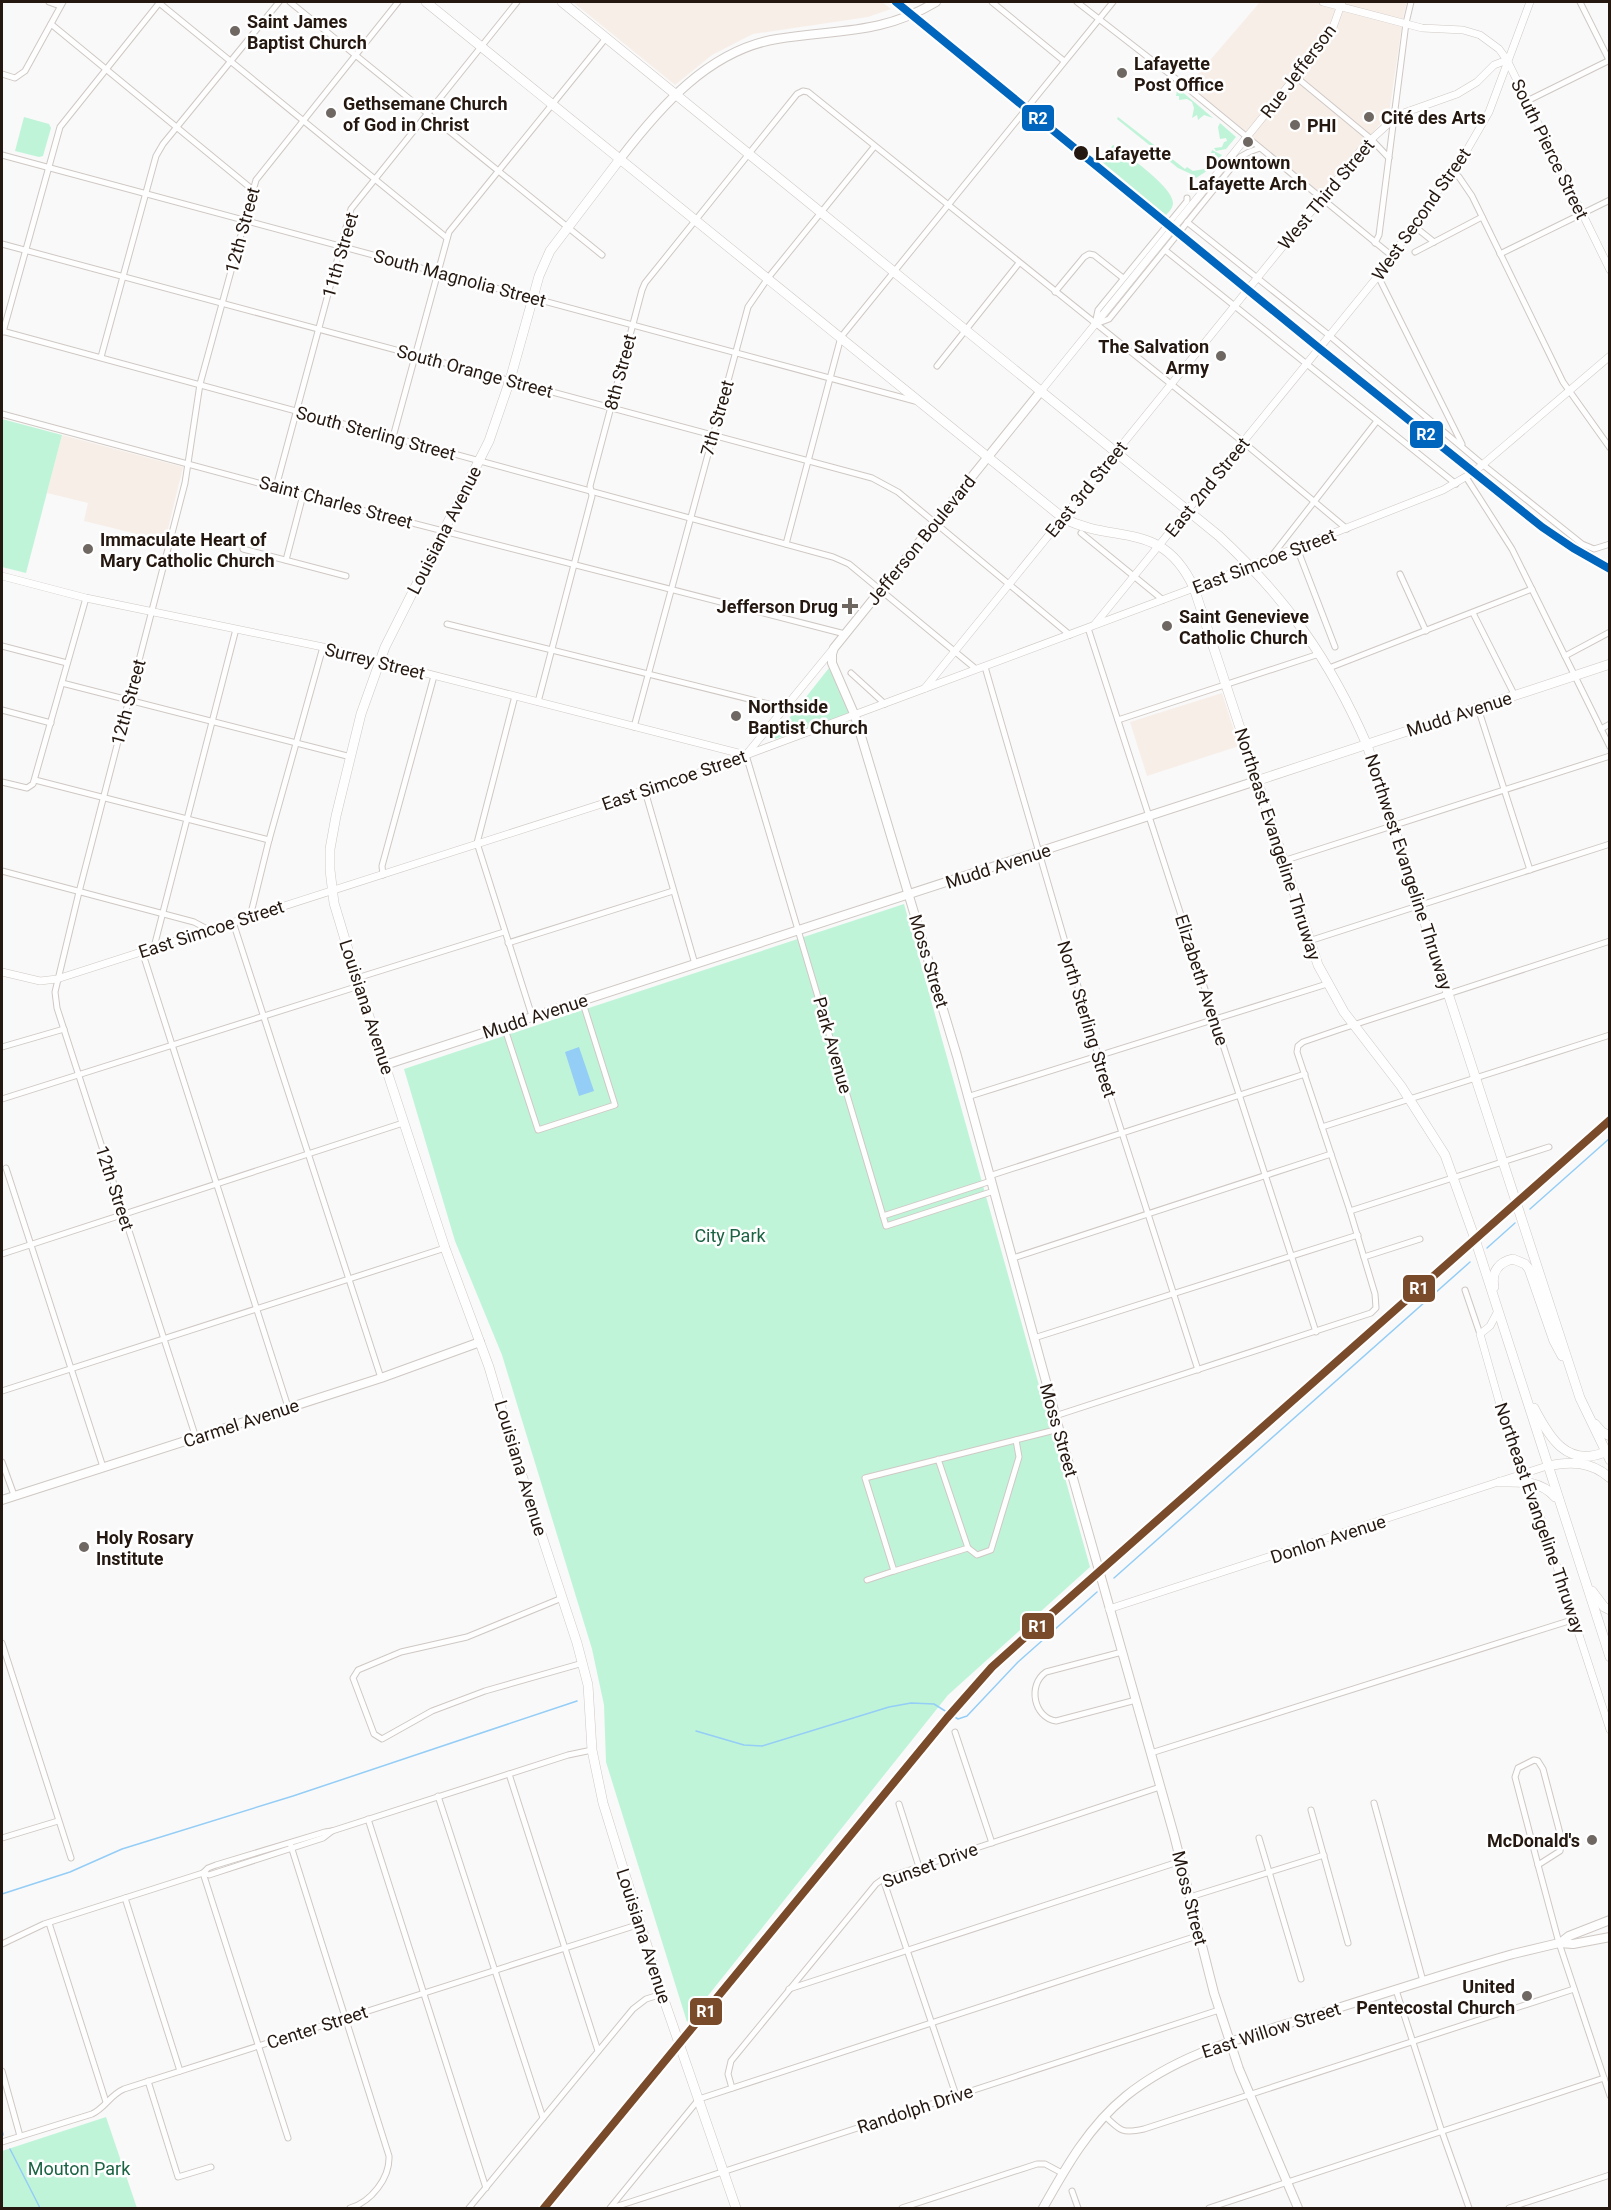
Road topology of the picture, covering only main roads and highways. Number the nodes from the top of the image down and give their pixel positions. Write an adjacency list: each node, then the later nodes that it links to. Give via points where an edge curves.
1 (426, 2): 5 (main road, Northeast Evangeline Thruway)
2 (562, 2): 4 (main road, Northwest Evangeline Thruway)
3 (936, 2): 4 (main road, Louisiana Avenue, via 890,23 747,46 720,59)
4 (676, 95): 5 (main road, Louisiana Avenue); 6 (main road, Northwest Evangeline Thruway)
5 (620, 159): 7 (main road, Northeast Evangeline Thruway); 13 (main road, Louisiana Avenue, via 550,251 539,276 497,420 403,609 364,706 332,836 330,861 332,891)
6 (1041, 391): 7 (main road, Jefferson Boulevard); 10 (main road, Northwest Evangeline Thruway, via 1251,566 1320,653)
7 (988, 458): 8 (main road, Jefferson Boulevard); 11 (main road, Northeast Evangeline Thruway, via 1063,518 1138,537 1158,547 1183,569 1194,588)
8 (834, 648): 12 (main road, Moss Street, via 832,663 855,716)
9 (1610, 664): 10 (main road, Mudd Avenue)
10 (1367, 745): 11 (main road, Mudd Avenue); 16 (main road, Northwest Evangeline Thruway)
11 (1256, 781): 12 (main road, Mudd Avenue); 14 (main road, Northeast Evangeline Thruway, via 1309,942 1327,984 1445,1155)
12 (909, 894): 13 (main road, Mudd Avenue); 32 (main road, Moss Street)
13 (385, 1065): 15 (main road, Louisiana Avenue)
14 (1498, 1311): 16 (main road, via 1493,1281 1496,1268 1506,1260 1519,1261 1529,1269 1554,1341); 17 (main road, Northeast Evangeline Thruway)
15 (480, 1342): 24 (main road, Carmel Avenue, via 381,1378); 33 (main road, Louisiana Avenue, via 583,1663 592,1750 606,1814 662,1994)
16 (1575, 1379): 18 (main road, Northwest Evangeline Thruway)
17 (1522, 1384): 20 (main road, via 1552,1440 1573,1454); 21 (main road, Northeast Evangeline Thruway)
18 (1589, 1417): 19 (main road); 20 (main road, Northwest Evangeline Thruway)
19 (1610, 1436)
20 (1608, 1454)
21 (1547, 1467): 22 (main road, via 1576,1462); 25 (main road, Northeast Evangeline Thruway)
22 (1610, 1478)
23 (1500, 1482): 25 (main road, via 1527,1478 1546,1487)
24 (2, 1500)
25 (1558, 1501): 26 (main road, Northeast Evangeline Thruway)
26 (1585, 1581): 27 (main road, via 1600,1603); 28 (main road, Northeast Evangeline Thruway)
27 (1610, 1610)
28 (1610, 1657)
29 (1610, 1920): 31 (main road, East Willow Street)
30 (1610, 1935): 31 (main road, East Willow Street, via 1573,1944)
31 (1559, 1943): 32 (main road, East Willow Street, via 1423,1981)
32 (1229, 2043): 34 (main road, East Willow Street, via 1155,2075 1125,2097 1081,2145); 35 (main road, Moss Street)
33 (736, 2208)
34 (1043, 2208)
35 (1298, 2208)

